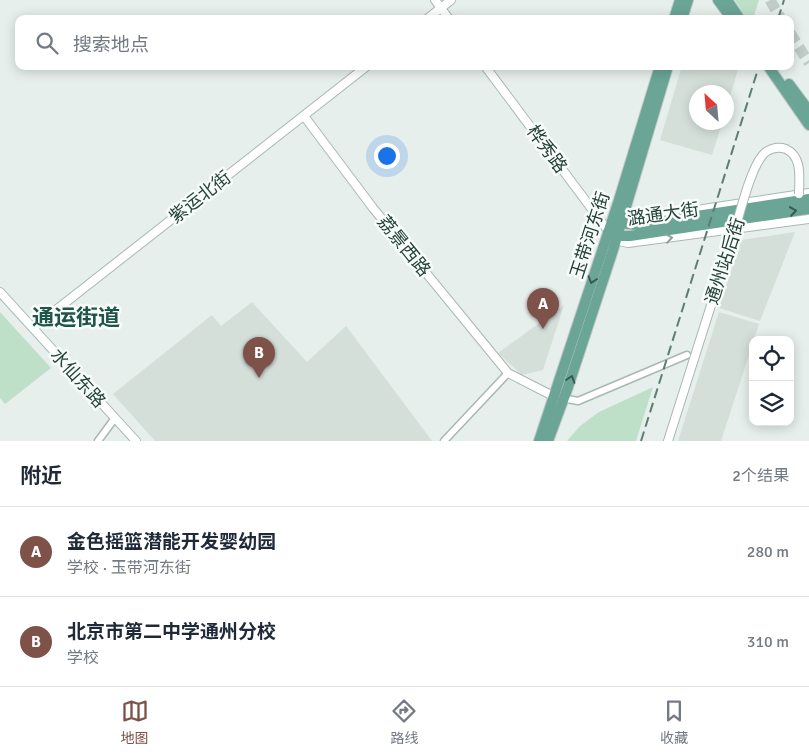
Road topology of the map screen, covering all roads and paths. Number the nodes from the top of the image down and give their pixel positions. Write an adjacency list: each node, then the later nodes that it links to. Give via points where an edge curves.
1 (435, 0): 7 (street)
2 (451, 0): 7 (street)
3 (680, 0): 10 (main road)
4 (688, 0): 11 (main road)
5 (718, 0): 12 (main road)
6 (727, 0): 13 (main road)
7 (441, 8): 8 (street); 9 (street)
8 (432, 15)
9 (446, 15)
10 (675, 15)
11 (683, 15)
12 (729, 15)
13 (737, 15)
14 (362, 70): 21 (street, 紫运北街)
15 (488, 70): 30 (street, 桦秀路)
16 (659, 70): 30 (main road, 玉带河东街)
17 (667, 70): 26 (main road, 玉带河东街)
18 (771, 70): 22 (main road)
19 (779, 70): 20 (main road)
20 (809, 111)
21 (304, 116): 32 (street, 紫运北街); 34 (street, 荔景西路, via 373,208)
22 (809, 125)
23 (809, 193): 24 (street)
24 (799, 194): 26 (street, via 636,216 628,214); 42 (street, 通州站后街, bridge, via 797,159 785,149 768,150 757,165)
25 (809, 200): 29 (main road, 潞通大街, via 637,225)
26 (624, 207): 29 (main road, 玉带河东街)
27 (809, 209): 30 (main road, 潞通大街, one-way to 27)
28 (809, 219): 30 (street, one-way to 28, via 628,243)
29 (621, 223): 30 (main road, 玉带河东街)
30 (613, 236): 35 (main road, 玉带河东街, via 568,387)
31 (0, 292): 32 (street, 水仙东路)
32 (33, 328): 36 (street, 水仙东路)
33 (687, 355): 35 (street, via 578,401)
34 (508, 373): 35 (street, 荔景西路); 39 (street)
35 (558, 397): 40 (main road, 玉带河东街); 41 (main road, 玉带河东街)
36 (115, 418): 37 (street); 38 (street, 水仙东路)
37 (98, 441)
38 (136, 441)
39 (444, 441)
40 (540, 441)
41 (548, 441)
42 (668, 441)

